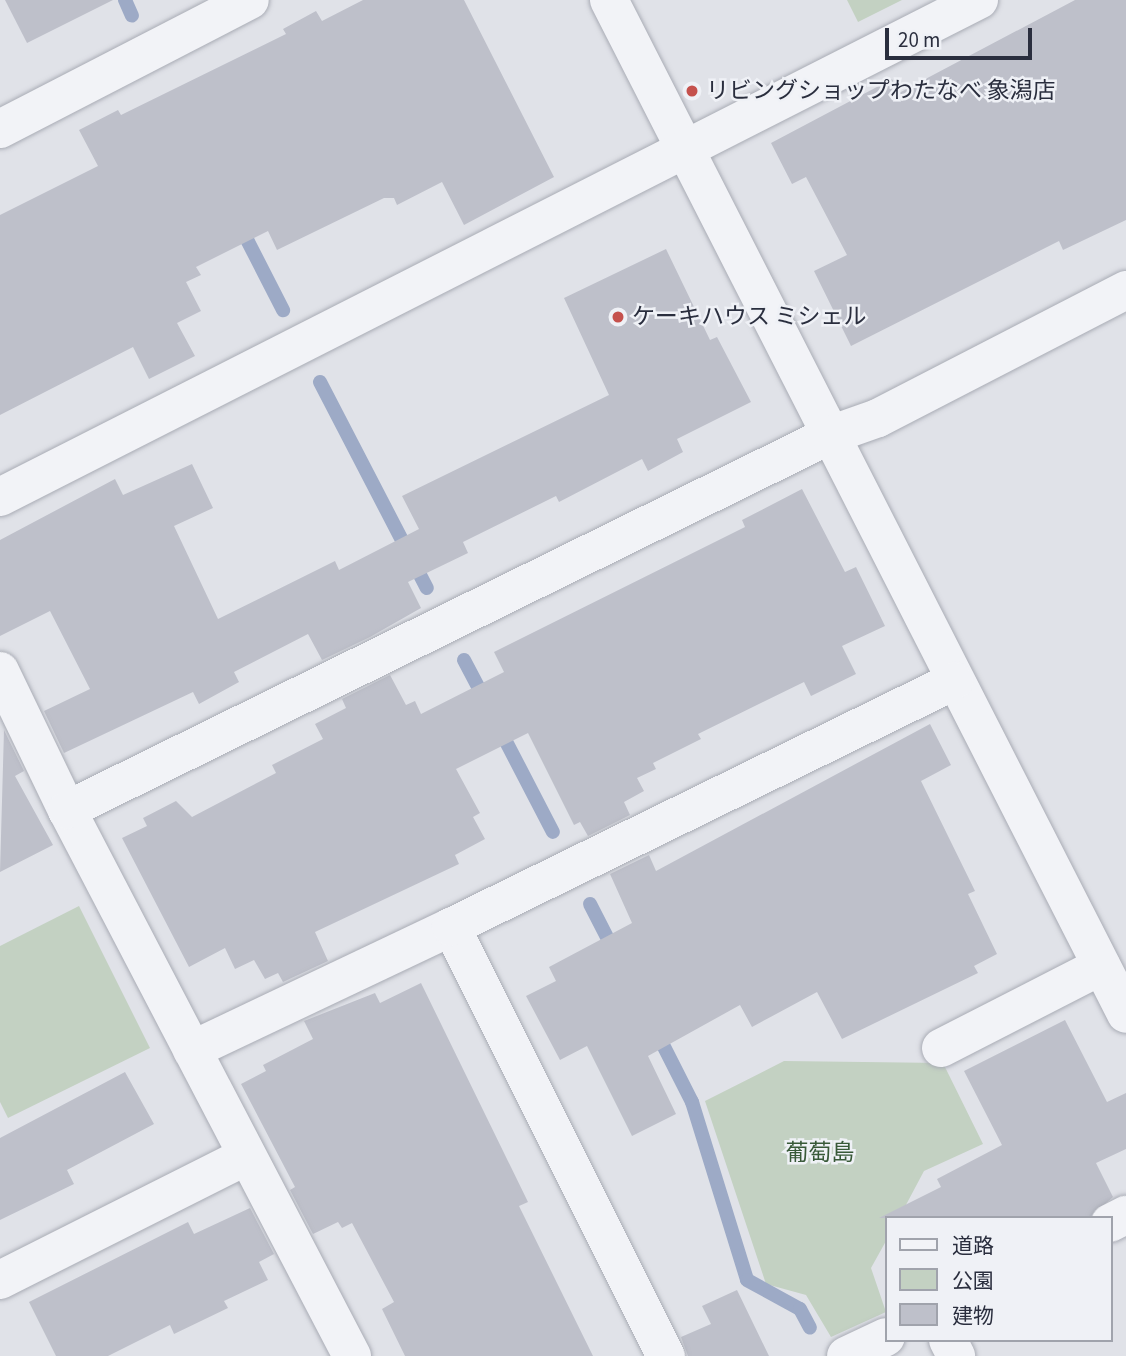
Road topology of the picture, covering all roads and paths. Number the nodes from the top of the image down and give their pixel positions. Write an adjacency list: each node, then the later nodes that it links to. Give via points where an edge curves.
1 (250, 0): 4 (street)
2 (609, 0): 5 (street)
3 (979, 0): 5 (street)
4 (0, 129)
5 (687, 153): 7 (street); 8 (street)
6 (1126, 290): 7 (street, via 878,418)
7 (830, 435): 10 (street); 11 (street)
8 (0, 496)
9 (0, 671): 11 (street)
10 (954, 681): 12 (street); 13 (street)
11 (67, 810): 16 (street)
12 (451, 927): 16 (street); 21 (street)
13 (1101, 965): 14 (street); 15 (street)
14 (1126, 1014)
15 (941, 1048)
16 (192, 1050): 17 (street)
17 (247, 1156): 18 (street); 20 (street)
18 (0, 1280)
19 (884, 1338): 22 (street)
20 (352, 1356)
21 (666, 1356)
22 (846, 1356)

